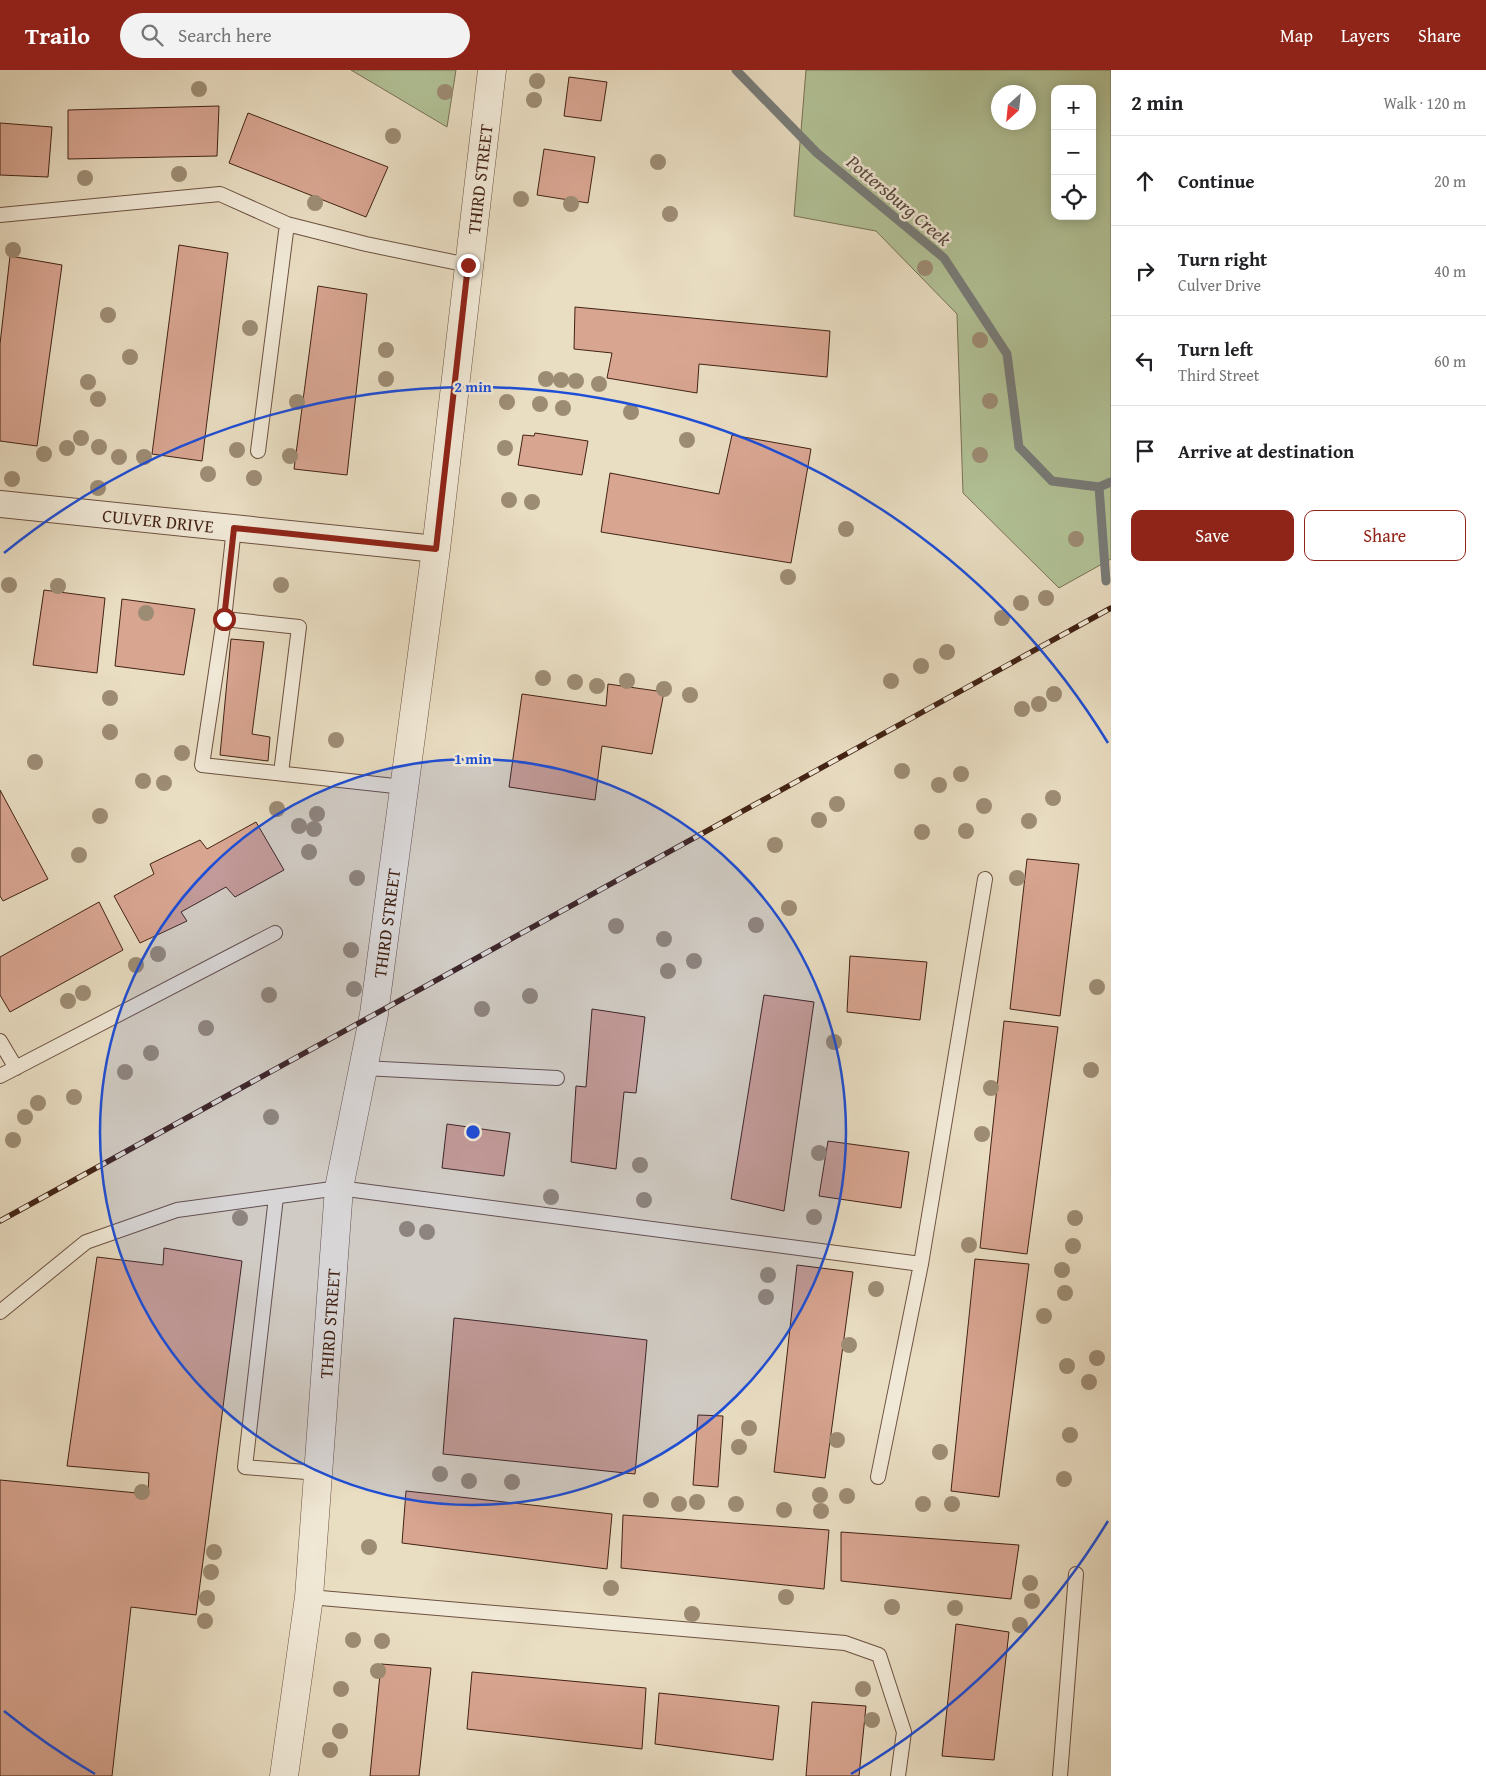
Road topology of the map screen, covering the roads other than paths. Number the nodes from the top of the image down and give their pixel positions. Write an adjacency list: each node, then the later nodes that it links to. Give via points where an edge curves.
1 (492, 70): 4 (street, THIRD STREET)
2 (0, 215): 3 (lane, via 220,194)
3 (287, 224): 4 (lane); 5 (lane)
4 (468, 265): 8 (street, THIRD STREET)
5 (258, 451)
6 (0, 504): 7 (street, CULVER DRIVE)
7 (234, 528): 8 (street, CULVER DRIVE); 9 (lane)
8 (436, 549): 11 (street, THIRD STREET)
9 (224, 619): 10 (lane, via 298,627); 10 (lane, via 202,765)
10 (281, 773): 11 (lane)
11 (404, 787): 16 (street, THIRD STREET, via 374,1014)
12 (986, 879): 21 (lane)
13 (275, 933): 15 (lane)
14 (0, 1041): 15 (lane)
15 (16, 1068): 17 (lane)
16 (363, 1068): 18 (lane); 19 (street, THIRD STREET)
17 (0, 1076)
18 (557, 1078)
19 (339, 1188): 20 (lane); 21 (lane); 23 (street, THIRD STREET)
20 (276, 1196): 22 (lane, via 177,1210 86,1242); 23 (lane, via 245,1467)
21 (921, 1264): 24 (lane)
22 (0, 1312)
23 (318, 1473): 26 (street, THIRD STREET)
24 (878, 1478)
25 (1076, 1574): 29 (lane)
26 (309, 1598): 27 (street, THIRD STREET); 28 (lane, via 845,1642 879,1655 904,1732)
27 (284, 1776)
28 (898, 1776)
29 (1060, 1776)

